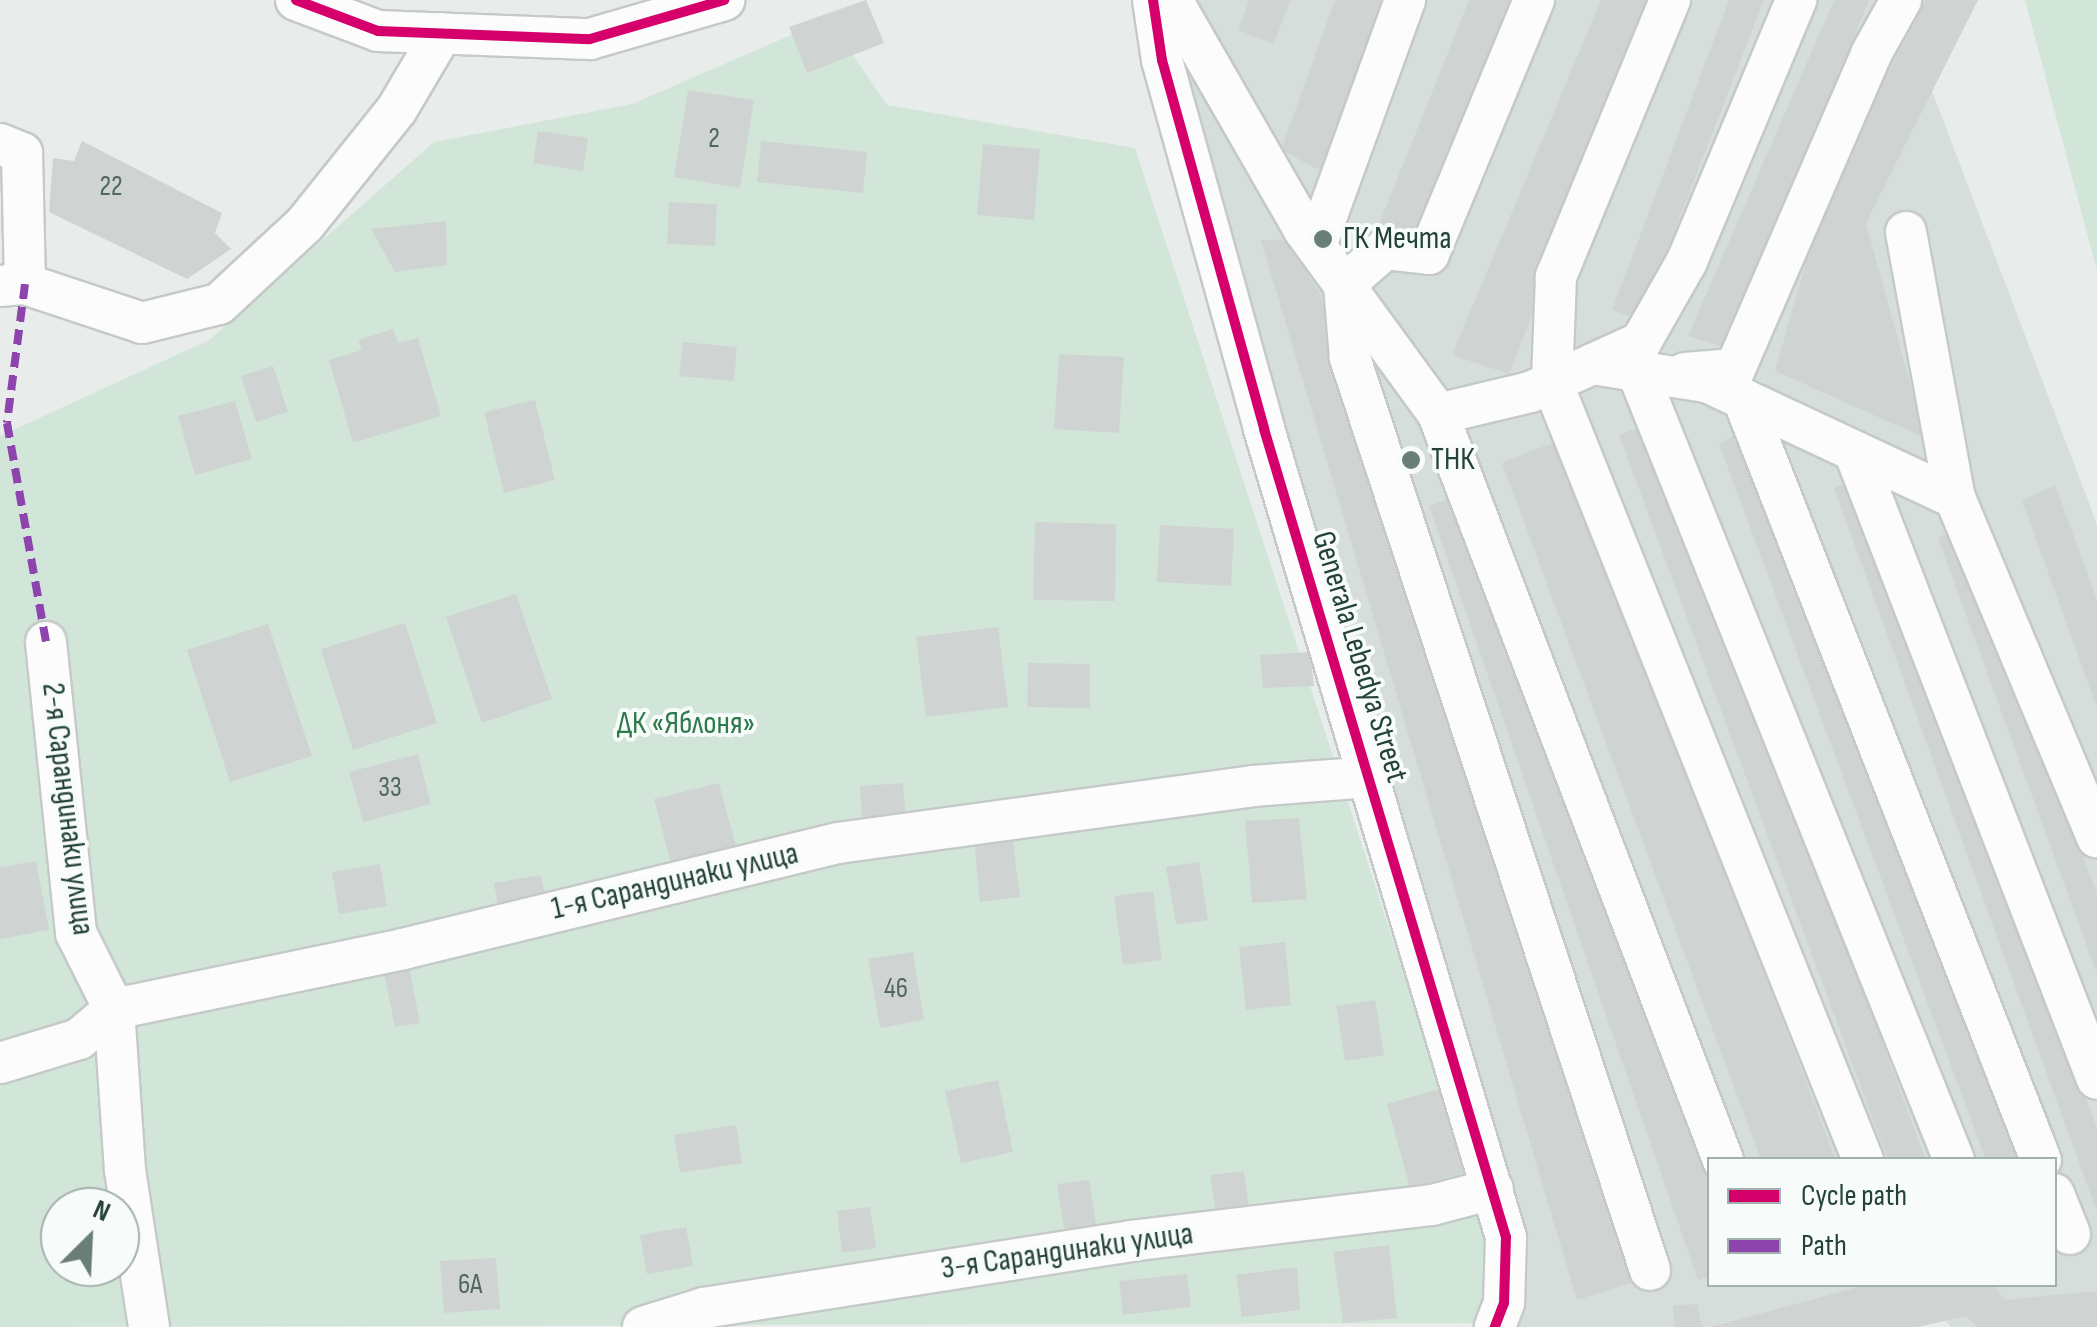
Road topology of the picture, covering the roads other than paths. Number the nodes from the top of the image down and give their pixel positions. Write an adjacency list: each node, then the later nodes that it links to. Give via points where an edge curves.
1 (296, 0): 10 (street, via 378,31)
2 (724, 0): 10 (street, via 590,39)
3 (1153, 0): 24 (street, Generala Lebedya Street, via 1162,60 1259,411)
4 (1172, 0): 13 (street)
5 (1404, 0): 13 (street)
6 (1534, 0): 14 (street, via 1429,254 1385,249)
7 (1670, 0): 18 (street, via 1556,276)
8 (1796, 0): 16 (street, via 1686,261 1641,342)
9 (1900, 0): 17 (street, via 1870,54 1735,369)
10 (442, 33): 15 (street, via 397,109 305,224 220,304 142,323)
11 (0, 144): 15 (street, via 22,152)
12 (1906, 232): 22 (street)
13 (1316, 246): 14 (street)
14 (1344, 284): 20 (street); 36 (street, via 1350,358)
15 (13, 285)
16 (1593, 364): 17 (street); 18 (street)
17 (1650, 373): 19 (street, via 1707,382); 31 (street)
18 (1552, 382): 20 (street); 30 (street)
19 (1744, 399): 21 (street); 32 (street)
20 (1438, 414): 29 (street)
21 (1854, 451): 22 (street); 28 (street)
22 (1954, 498): 25 (street)
23 (46, 642): 26 (street, 2-я Сарандинаки улица, via 76,933)
24 (1369, 777): 26 (street, 1-я Сарандинаки улица, via 1253,786 838,843 404,949); 33 (street, Generala Lebedya Street)
25 (2097, 838)
26 (114, 1009): 27 (street, 1-я Сарандинаки улица, via 80,1038); 37 (street, 2-я Сарандинаки улица, via 125,1170)
27 (0, 1063)
28 (2097, 1078)
29 (1721, 1157)
30 (1862, 1157)
31 (1953, 1157)
32 (2040, 1157)
33 (1493, 1189): 38 (street, 3-я Сарандинаки улица, via 1432,1206 1130,1241 704,1308); 39 (street, Generala Lebedya Street, via 1506,1237 1504,1303)
34 (2057, 1202): 35 (street)
35 (2070, 1234)
36 (1650, 1270)
37 (149, 1327)
38 (643, 1327)
39 (1495, 1327)

